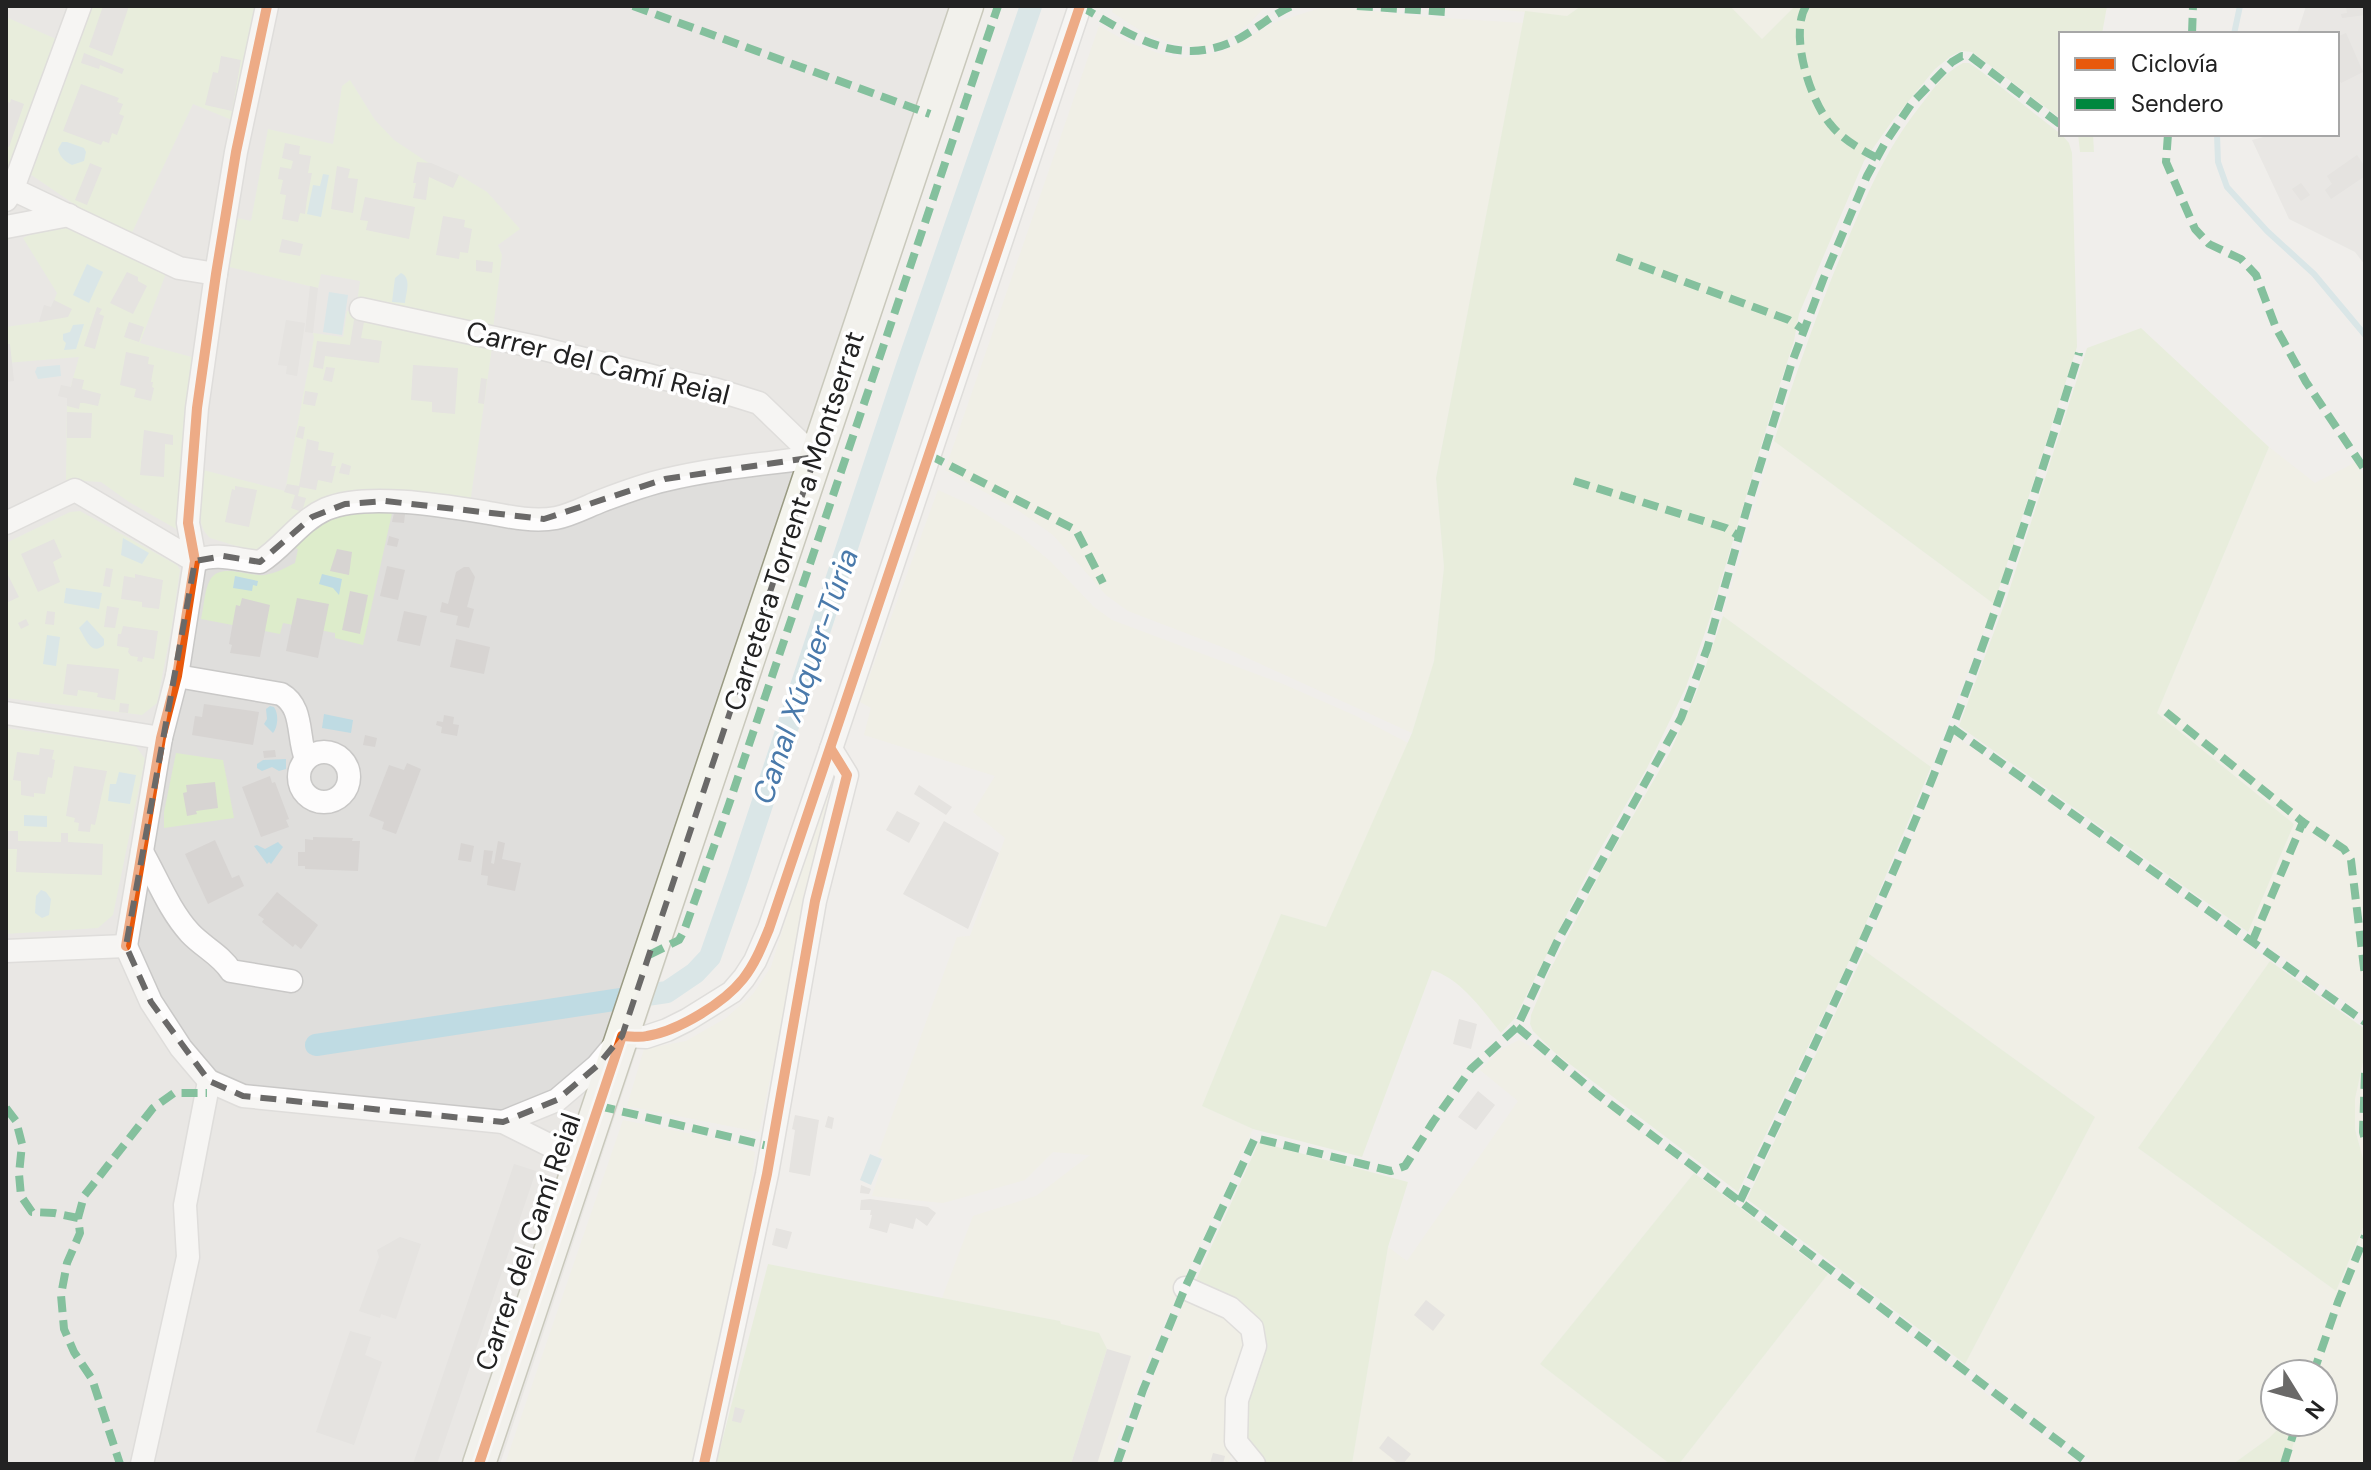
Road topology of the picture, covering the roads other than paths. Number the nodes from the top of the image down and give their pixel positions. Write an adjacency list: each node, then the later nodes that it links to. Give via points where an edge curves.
1 (80, 6): 5 (street)
2 (267, 6): 8 (street)
3 (967, 6): 10 (main road, Carretera Torrent a Montserrat)
4 (1080, 6): 16 (street)
5 (8, 193): 6 (street)
6 (69, 215): 7 (street); 8 (street, via 179,268)
7 (6, 227)
8 (216, 274): 12 (street, via 188,523)
9 (361, 309): 10 (street, Carrer del Camí Reial, via 759,403)
10 (815, 457): 12 (street, via 665,479 544,519 385,501 345,504 312,517 260,562 223,556); 22 (main road, Carretera Torrent a Montserrat)
11 (6, 523): 12 (street, via 75,490)
12 (195, 561): 13 (street)
13 (177, 676): 15 (street); 17 (street, via 290,699)
14 (6, 713): 15 (street)
15 (161, 738): 18 (street)
16 (831, 749): 22 (street, via 769,929 744,978 711,1007 667,1030 646,1037); 29 (street, via 847,775 815,901 767,1174)
17 (306, 759)
18 (142, 852): 19 (street); 21 (street, via 190,933 231,971)
19 (126, 946): 20 (street); 23 (street, via 151,1002)
20 (6, 951)
21 (291, 981)
22 (624, 1031): 24 (street, via 597,1066 557,1100); 25 (main road, Carrer del Camí Reial)
23 (209, 1081): 24 (street, via 243,1096); 27 (street, via 185,1205 188,1257)
24 (503, 1122): 25 (street)
25 (581, 1161): 28 (main road, Carrer del Camí Reial)
26 (1185, 1288): 30 (street, via 1230,1308 1252,1328 1255,1346 1237,1400 1236,1442)
27 (142, 1464)
28 (479, 1464)
29 (704, 1464)
30 (1254, 1464)

